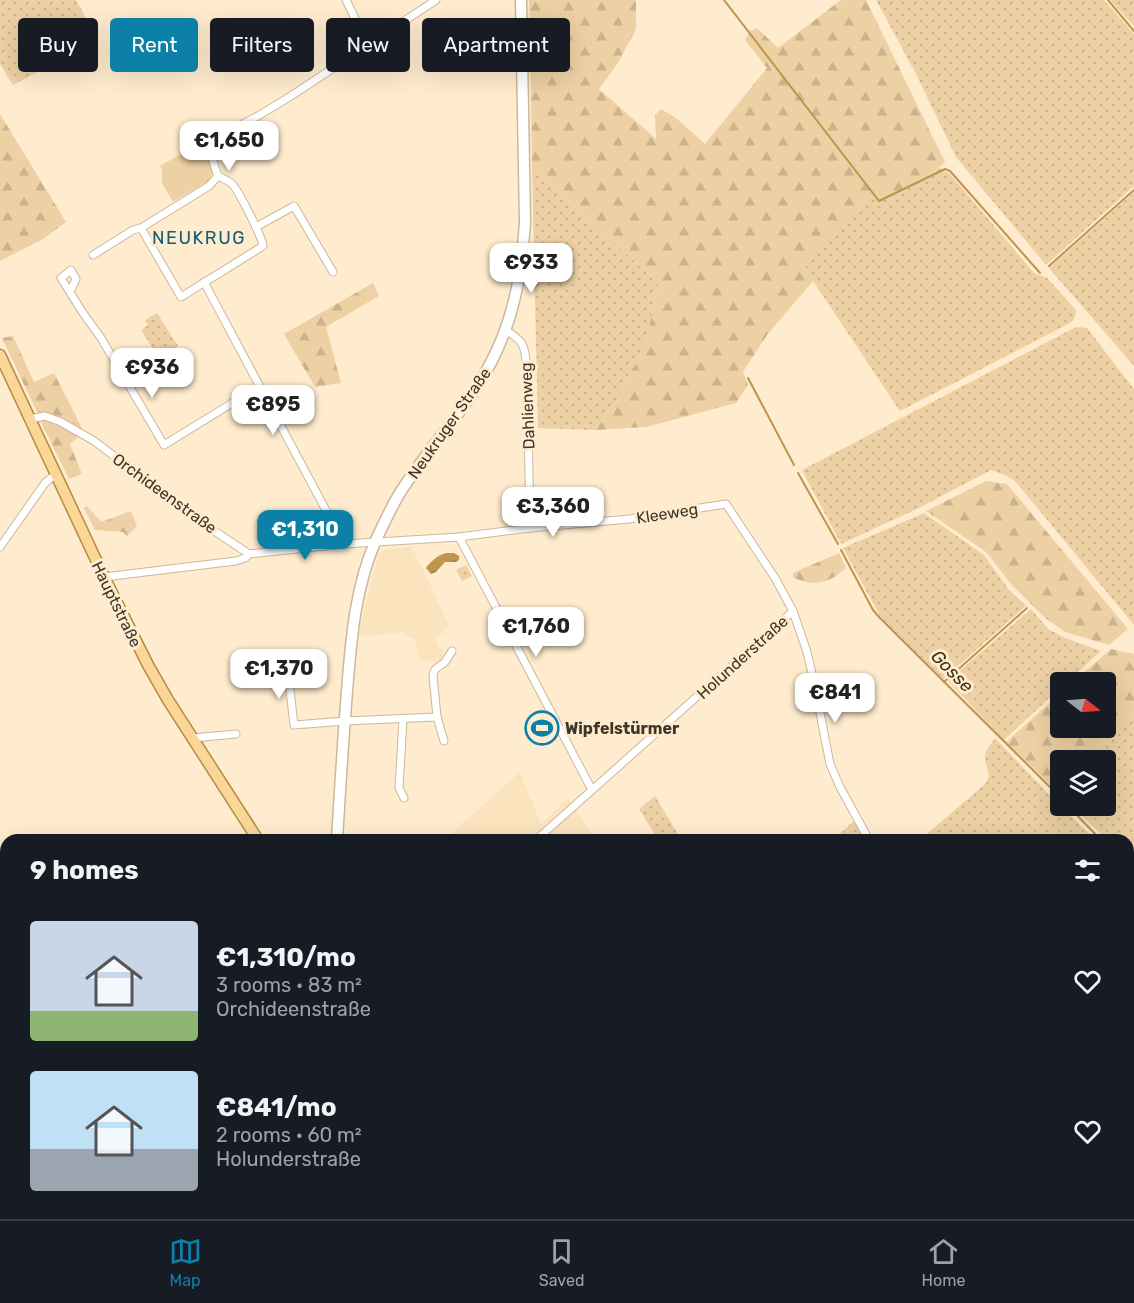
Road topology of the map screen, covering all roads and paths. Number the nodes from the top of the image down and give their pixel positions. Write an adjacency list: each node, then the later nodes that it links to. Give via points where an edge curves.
1 (346, 0): 4 (street)
2 (436, 0): 5 (street)
3 (521, 0): 14 (street, Neukruger Straße, via 525,222 517,292)
4 (355, 18)
5 (409, 18)
6 (326, 72): 7 (street, via 214,139 211,151)
7 (218, 176): 8 (street, via 232,183); 9 (street, via 209,186)
8 (256, 227): 11 (street, via 294,206); 12 (street, via 263,246)
9 (141, 228): 10 (street); 12 (street, via 181,297)
10 (93, 255)
11 (333, 272)
12 (204, 282): 16 (street)
13 (70, 292): 16 (street, via 164,445)
14 (506, 330): 19 (street, Dahlienweg, via 523,344 527,367); 21 (street, Neukruger Straße, via 483,377 398,496)
15 (0, 355): 17 (main road, Hauptstraße)
16 (260, 386): 22 (street)
17 (30, 419): 18 (main road, Hauptstraße); 24 (street, Orchideenstraße, via 45,416 94,441)
18 (56, 474): 23 (street, via 45,483); 25 (main road, Hauptstraße)
19 (530, 528): 20 (street, Kleeweg); 26 (street, Kleeweg, via 629,519 726,504)
20 (459, 537): 21 (street, Kleeweg); 35 (street)
21 (375, 542): 22 (street); 31 (street, Neukruger Straße, via 358,602)
22 (344, 544): 24 (street)
23 (0, 547)
24 (249, 554): 25 (street, via 236,561)
25 (104, 576): 33 (main road, Hauptstraße, via 148,665)
26 (793, 611): 35 (street, Holunderstraße); 40 (street, Holunderstraße, via 807,652 830,765)
27 (452, 651): 29 (street, via 434,670)
28 (288, 673): 31 (street, via 294,725)
29 (437, 717): 30 (street); 34 (street)
30 (402, 719): 31 (street); 36 (street, via 399,788)
31 (345, 721): 38 (street, Neukruger Straße)
32 (236, 734): 33 (street)
33 (192, 738): 37 (main road, Hauptstraße)
34 (444, 741)
35 (592, 790): 39 (street, Holunderstraße)
36 (404, 798)
37 (254, 834)
38 (337, 834)
39 (543, 834)
40 (866, 834)

